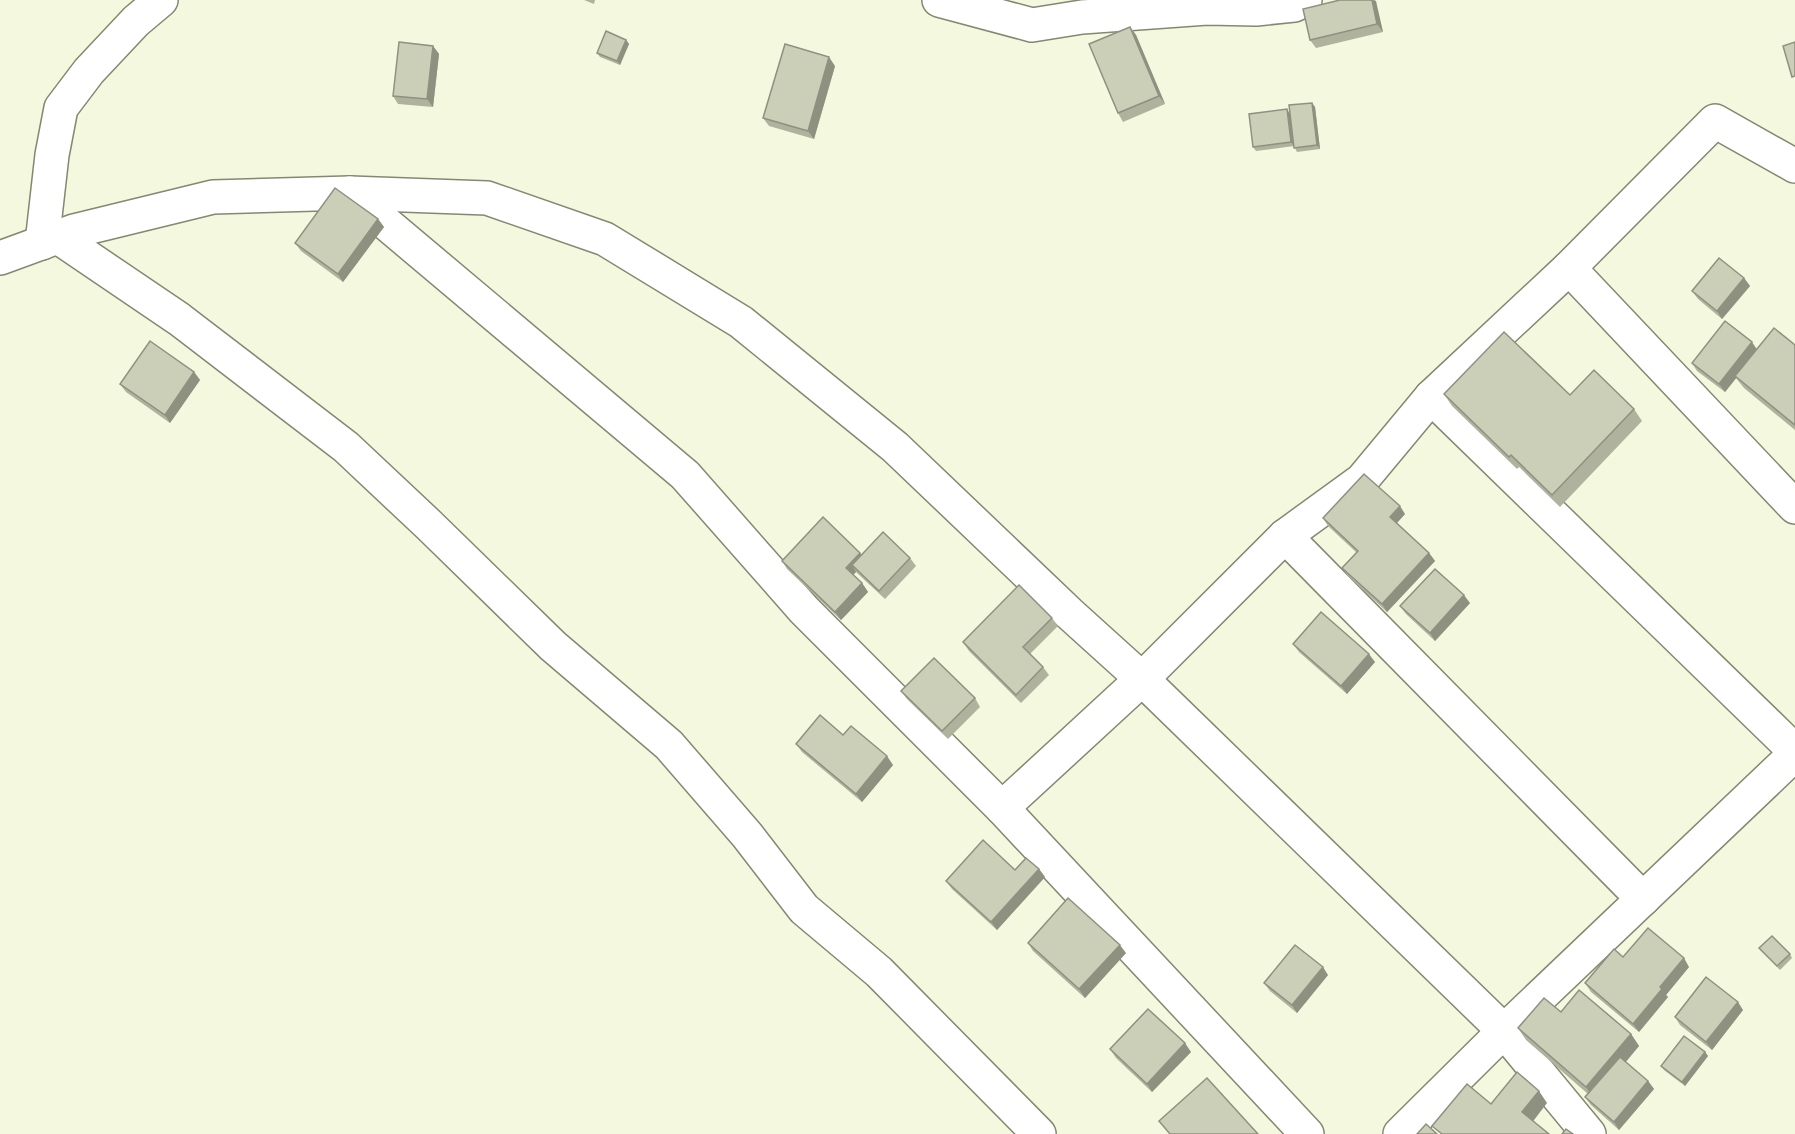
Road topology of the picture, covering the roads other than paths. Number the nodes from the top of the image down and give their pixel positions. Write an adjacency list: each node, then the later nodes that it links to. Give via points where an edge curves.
1 (161, 0): 6 (street, via 89,71 61,108 52,155)
2 (939, 0): 3 (street, via 1032,25 1092,16 1207,8 1256,9)
3 (1305, 0)
4 (1795, 166): 8 (street, via 1715,121)
5 (350, 193): 6 (street, via 213,197); 12 (street, via 488,198 605,239 741,322 895,447); 14 (street, via 685,475 804,610)
6 (50, 240): 7 (street); 17 (street, via 179,320 346,447 553,646 669,745 747,835 804,909 879,972)
7 (0, 258)
8 (1569, 268): 9 (street); 10 (street)
9 (1431, 398): 11 (street, via 1362,480); 13 (street)
10 (1795, 507)
11 (1285, 536): 12 (street); 15 (street)
12 (1142, 679): 14 (street); 16 (street)
13 (1795, 753): 15 (street)
14 (1002, 808): 18 (street)
15 (1643, 899): 16 (street)
16 (1504, 1030): 19 (street); 20 (street)
17 (1039, 1134)
18 (1307, 1134)
19 (1400, 1134)
20 (1589, 1134)

